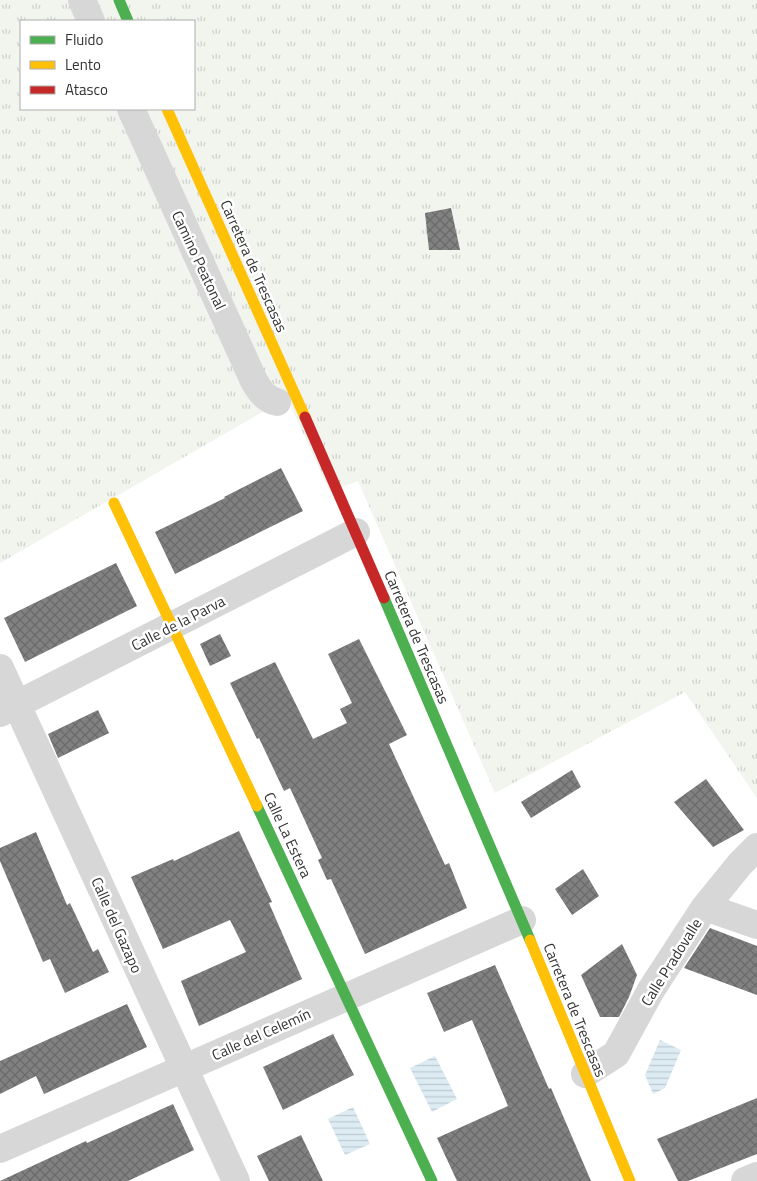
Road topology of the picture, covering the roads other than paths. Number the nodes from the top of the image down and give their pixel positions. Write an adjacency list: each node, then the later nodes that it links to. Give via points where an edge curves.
1 (82, 0): 3 (street)
2 (118, 0): 4 (street)
3 (91, 20)
4 (128, 20)
5 (131, 110): 7 (street, Camino Peatonal, via 254,381 260,392)
6 (167, 110): 9 (street, Carretera de Trescasas)
7 (277, 402)
8 (114, 503): 10 (street, Calle La Estera)
9 (356, 532): 10 (street, Calle de la Parva); 15 (street, Carretera de Trescasas)
10 (173, 627): 12 (street, Calle de la Parva); 17 (street, Calle La Estera)
11 (0, 668): 12 (street, Calle del Gazapo)
12 (9, 709): 18 (street, Calle del Gazapo)
13 (757, 847): 14 (street, Calle Pradovalle)
14 (705, 907): 16 (street); 19 (street, Calle Pradovalle, via 651,990 616,1054)
15 (522, 920): 17 (street, Calle del Celemín); 19 (street, Carretera de Trescasas)
16 (757, 925)
17 (348, 996): 18 (street, Calle del Celemín); 23 (street, Calle La Estera)
18 (183, 1068): 20 (street, Calle del Celemín); 22 (street, Calle del Gazapo)
19 (585, 1074): 24 (street, Carretera de Trescasas)
20 (0, 1149)
21 (757, 1176): 25 (street)
22 (236, 1181)
23 (432, 1181)
24 (630, 1181)
25 (745, 1181)

